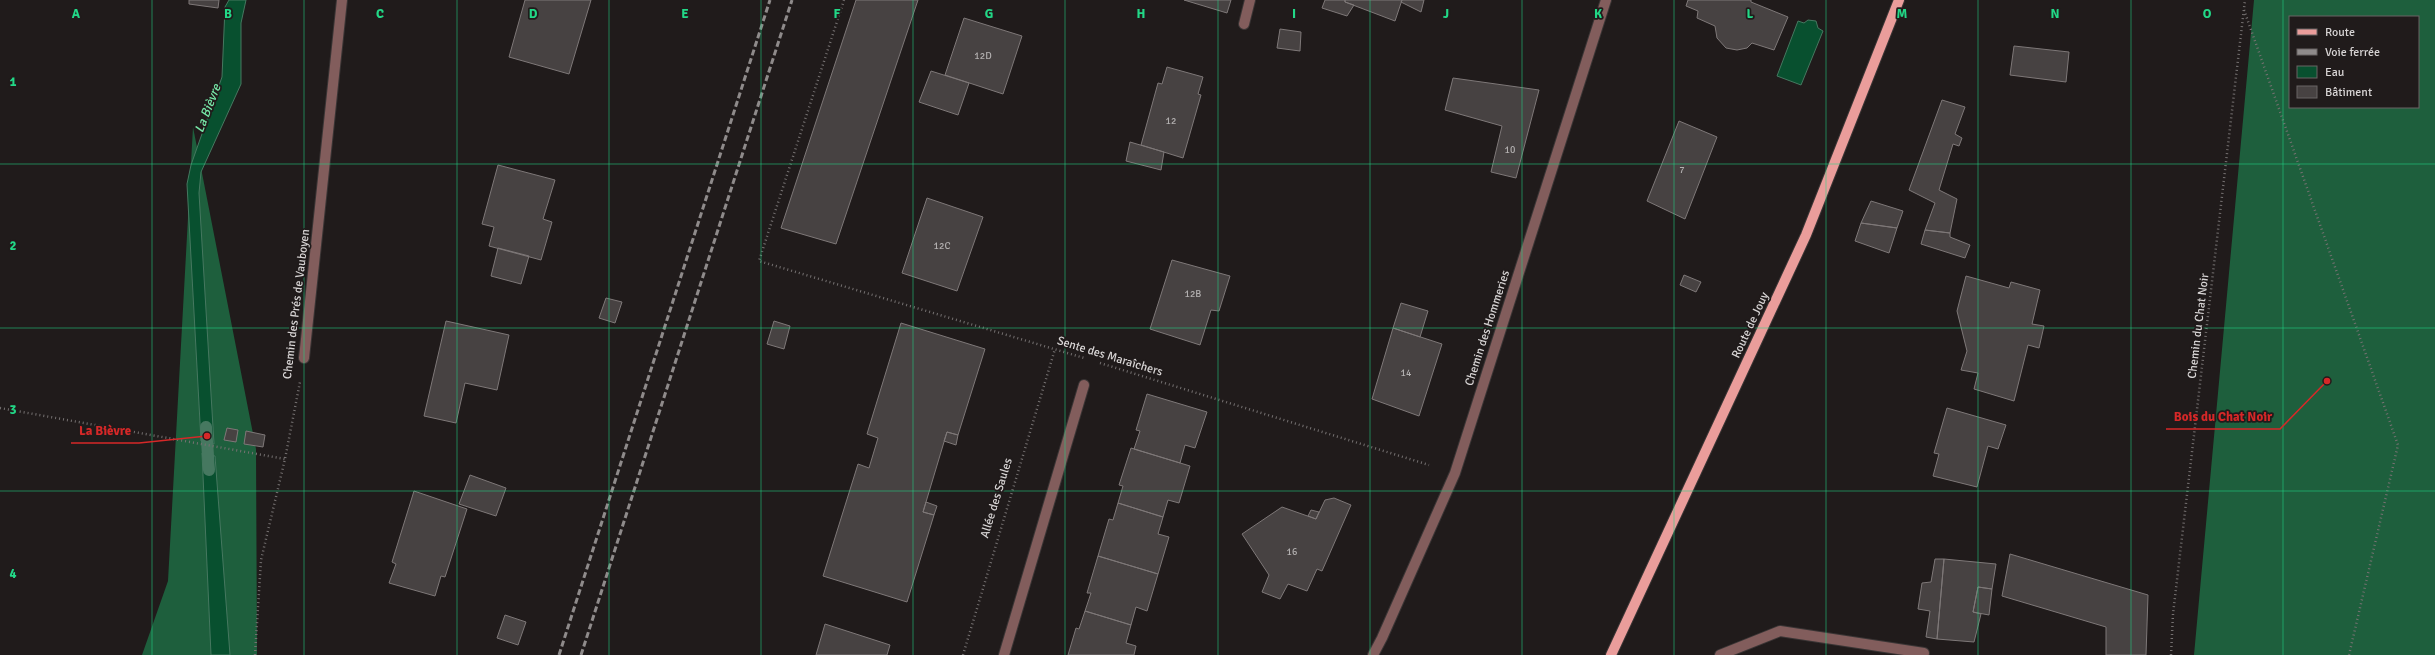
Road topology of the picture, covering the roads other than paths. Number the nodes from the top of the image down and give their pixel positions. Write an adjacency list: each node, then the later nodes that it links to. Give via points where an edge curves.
1 (342, 0): 6 (street, Chemin des Prés de Vauboyen)
2 (1250, 0): 5 (street)
3 (1606, 0): 10 (street, Chemin des Hommeries, via 1455,473)
4 (1899, 0): 11 (main road, Route de Jouy, via 1806,235)
5 (1244, 24)
6 (304, 358)
7 (1084, 385): 9 (street)
8 (1924, 653): 12 (street, via 1780,632)
9 (1004, 655)
10 (1373, 655)
11 (1611, 655)
12 (1720, 655)

